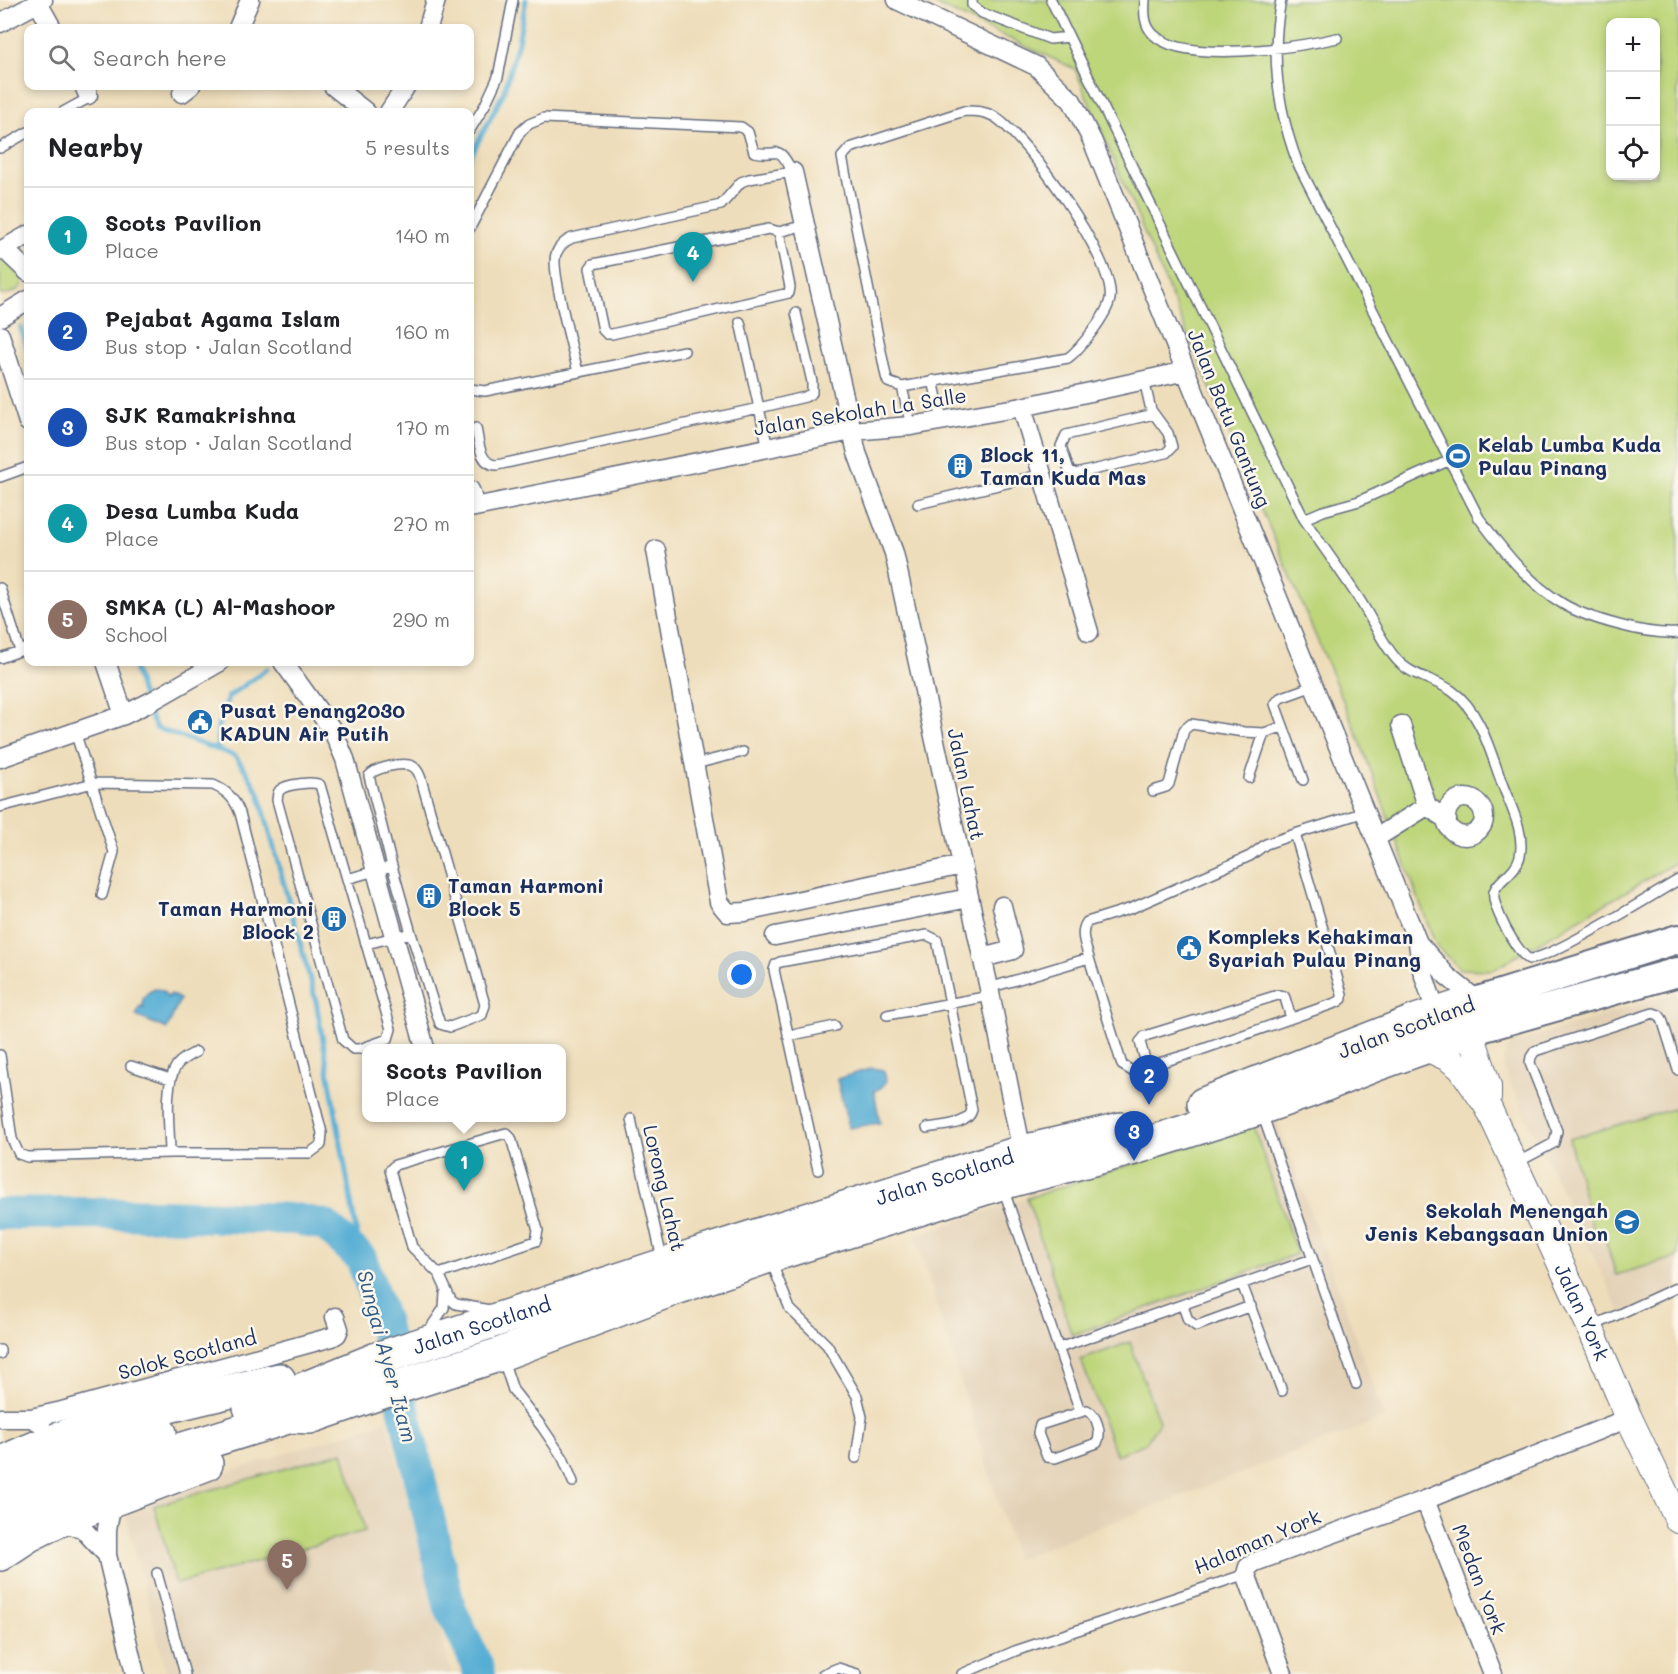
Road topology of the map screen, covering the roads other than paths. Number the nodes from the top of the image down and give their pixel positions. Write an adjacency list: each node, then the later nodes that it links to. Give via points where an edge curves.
1 (250, 0): 12 (street)
2 (436, 0): 13 (street)
3 (513, 0): 23 (lane, via 498,77)
4 (897, 0): 40 (street, Jalan Batu Gantung, via 1036,66 1072,101 1092,140)
5 (972, 0): 14 (lane, via 972,5 982,12 1050,39)
6 (1051, 0): 14 (lane)
7 (1145, 0): 16 (lane, via 1149,28 1164,42 1207,51)
8 (1281, 0): 16 (lane)
9 (41, 1): 10 (street, via 17,10); 11 (street)
10 (0, 23)
11 (50, 24)
12 (240, 24)
13 (429, 24)
14 (1069, 37): 60 (lane)
15 (1337, 38): 16 (lane)
16 (1275, 47): 54 (lane, via 1282,112 1298,165)
17 (86, 90): 20 (lane, via 85,100)
18 (338, 90): 21 (street)
19 (403, 90): 22 (street)
20 (70, 108)
21 (361, 108)
22 (391, 108)
23 (474, 123)
24 (24, 134): 25 (lane)
25 (0, 148)
26 (793, 172): 27 (lane, via 783,154 754,152 748,132 741,127 544,118 520,132); 28 (street, Jalan Lahat); 39 (lane, via 741,182 721,205 564,242 555,255 554,265)
27 (474, 220)
28 (805, 225): 29 (lane); 52 (street, Jalan Lahat)
29 (779, 232): 29 (lane, via 761,230 593,264 603,330 612,334 789,293)
30 (24, 237): 31 (street)
31 (1, 250): 32 (street)
32 (24, 270)
33 (24, 302): 35 (street)
34 (796, 314): 46 (lane, via 812,393)
35 (0, 317)
36 (740, 322): 46 (lane)
37 (0, 335): 47 (street)
38 (684, 351): 39 (lane)
39 (578, 372): 44 (lane, via 485,391)
40 (1186, 372): 42 (street, Jalan Sekolah La Salle); 71 (street, Jalan Batu Gantung)
41 (933, 380): 43 (lane); 43 (lane, via 1068,358 1086,341 1110,298 1101,258 1057,186 1004,124 981,111 951,114 850,148 842,157 886,376 891,384); 49 (lane)
42 (1144, 380): 45 (street, Jalan Sekolah La Salle); 48 (lane)
43 (902, 387): 50 (lane)
44 (474, 390)
45 (1022, 407): 49 (street, Jalan Sekolah La Salle); 56 (street)
46 (759, 408): 51 (lane, via 496,465 484,459); 53 (lane)
47 (24, 410)
48 (1154, 414): 48 (lane, via 1168,433 1172,447 1167,453 1075,474 1070,470 1061,446 1066,435)
49 (942, 421): 50 (street, Jalan Sekolah La Salle)
50 (911, 426): 52 (street, Jalan Sekolah La Salle)
51 (476, 428)
52 (852, 431): 53 (street, Jalan Sekolah La Salle); 90 (street, Jalan Lahat, via 894,553)
53 (768, 448): 58 (street, Jalan Sekolah La Salle)
54 (1448, 461): 60 (lane, via 1359,501); 64 (lane, via 1479,519 1504,551 1563,604 1634,629)
55 (24, 468): 57 (lane)
56 (1040, 475): 59 (lane); 63 (street)
57 (0, 477)
58 (474, 501)
59 (918, 504)
60 (1304, 519): 93 (lane, via 1399,663 1453,692 1481,729 1519,833 1520,856 1516,867 1494,892 1497,911 1521,953 1529,959 1538,958)
61 (656, 549): 79 (street)
62 (0, 588): 65 (lane)
63 (1089, 632)
64 (1678, 633)
65 (24, 648)
66 (24, 650): 67 (lane)
67 (0, 657)
68 (107, 666): 72 (street)
69 (213, 666): 72 (street)
70 (286, 666): 91 (street, via 333,731)
71 (1316, 686): 74 (lane, via 1277,700); 86 (street, Jalan Batu Gantung)
72 (124, 715): 75 (street)
73 (1401, 725): 84 (street)
74 (1282, 727): 76 (lane); 81 (lane)
75 (75, 732): 78 (street); 82 (lane)
76 (1264, 733): 80 (lane); 83 (lane, via 1197,723 1186,726 1169,784)
77 (743, 752): 79 (lane)
78 (0, 758)
79 (695, 764): 90 (street, via 719,902 728,913)
80 (1249, 778)
81 (1303, 780)
82 (93, 783): 85 (lane); 94 (lane, via 114,852); 126 (lane, via 213,785 235,800 322,1133 321,1145 310,1153)
83 (1153, 791)
84 (1427, 806): 87 (street); 89 (street)
85 (0, 807)
86 (1365, 812): 88 (lane); 89 (street, Jalan Batu Gantung)
87 (1447, 820)
88 (1295, 834): 103 (lane, via 1132,908 1087,922 1083,936); 108 (lane, via 1342,999)
89 (1376, 838): 100 (street, Jalan Batu Gantung)
90 (962, 865): 95 (street, Jalan Lahat)
91 (385, 868): 92 (lane); 97 (street); 97 (lane, via 369,777 377,769 410,765 419,771 485,1005 482,1016 450,1027 440,1024)
92 (347, 879): 101 (lane); 114 (lane, via 320,785 312,782 280,789 277,800 343,1040 353,1049)
93 (1678, 880)
94 (102, 895)
95 (969, 898): 98 (street); 102 (street, Jalan Lahat)
96 (1002, 906): 102 (street, via 1013,950)
97 (403, 935): 101 (lane); 113 (street)
98 (775, 936)
99 (1678, 939): 109 (main road, Jalan Scotland)
100 (1419, 943): 109 (street, Jalan Batu Gantung, via 1422,970); 109 (street, Jalan Batu Gantung, via 1452,981)
101 (366, 944): 112 (lane, via 391,1034)
102 (982, 958): 105 (street, Jalan Lahat)
103 (1089, 958): 105 (lane); 118 (lane, via 1122,1065 1132,1071)
104 (1678, 972): 109 (main road, Jalan Scotland)
105 (989, 992): 106 (lane); 125 (street, Jalan Lahat)
106 (951, 1003): 107 (lane); 111 (lane, via 940,948 932,936 780,962 774,970); 124 (lane, via 972,1110 963,1121)
107 (887, 1015)
108 (1291, 1018): 118 (lane); 118 (lane, via 1284,996 1278,995 1145,1036 1140,1046)
109 (1452, 1023): 121 (street, Jalan York, via 1488,1086); 121 (street, Jalan York, via 1448,1058 1461,1068); 122 (highway, Jalan Scotland, via 1309,1091); 125 (highway, Jalan Scotland, via 1136,1126)
110 (835, 1026): 111 (lane)
111 (788, 1036): 128 (lane)
112 (376, 1044)
113 (424, 1044)
114 (362, 1048)
115 (196, 1052): 120 (lane, via 176,1066)
116 (0, 1055): 126 (lane, via 12,1139 20,1154 27,1157)
117 (131, 1066): 120 (lane)
118 (1147, 1067)
119 (1678, 1070): 127 (lane, via 1662,1019 1653,1013 1535,1052 1530,1063 1557,1138)
120 (170, 1079): 126 (lane)
121 (1488, 1107): 127 (street, Jalan York)
122 (1260, 1108): 129 (highway, Jalan Scotland, via 1134,1148); 131 (lane)
123 (631, 1119): 132 (lane, Lorong Lahat)
124 (927, 1128)
125 (1022, 1152): 132 (highway, Jalan Scotland)
126 (170, 1153)
127 (1514, 1164): 141 (street, Jalan York)
128 (818, 1170)
129 (1001, 1183): 130 (highway, Jalan Scotland); 143 (lane)
130 (769, 1256): 144 (highway, Jalan Scotland); 154 (lane, via 790,1309 827,1345 857,1396 862,1417)
131 (1312, 1259): 134 (lane); 146 (lane)
132 (664, 1265): 139 (highway, Jalan Scotland)
133 (439, 1274): 133 (lane, via 412,1247 390,1170 395,1165 506,1133 511,1138 538,1230 536,1241); 135 (lane)
134 (1242, 1284): 137 (lane); 138 (lane)
135 (444, 1287): 139 (lane, via 452,1300 463,1307); 142 (lane, via 444,1308)
136 (1678, 1287): 141 (lane)
137 (1183, 1306): 138 (lane, via 1188,1320 1196,1326); 143 (lane)
138 (1251, 1306): 147 (lane)
139 (514, 1314): 142 (highway, Jalan Scotland)
140 (335, 1317): 149 (street, Solok Scotland, via 339,1329 332,1338 62,1411)
141 (1590, 1327): 151 (street, Jalan York)
142 (416, 1346): 145 (highway, Jalan Scotland)
143 (1059, 1348): 148 (lane)
144 (501, 1354): 150 (highway, Jalan Scotland); 156 (lane, via 513,1390 563,1458)
145 (377, 1359): 152 (highway, Jalan Scotland); 153 (highway, via 277,1380)
146 (1356, 1384)
147 (1282, 1391)
148 (1080, 1411): 148 (lane, via 1086,1410 1094,1417 1099,1433 1097,1443 1055,1458 1047,1457 1038,1433 1040,1425)
149 (15, 1417): 153 (street); 155 (street, via 23,1431 22,1444)
150 (310, 1417): 152 (highway, Jalan Scotland, via 291,1416); 158 (highway, via 296,1431)
151 (1629, 1418): 159 (street, Halaman York); 160 (street, Jalan York)
152 (215, 1430): 157 (highway, via 72,1458); 162 (highway, via 73,1483)
153 (63, 1436): 155 (highway)
154 (856, 1458)
155 (9, 1460)
156 (573, 1482)
157 (0, 1493)
158 (119, 1497): 161 (highway); 164 (street, via 107,1529)
159 (1425, 1500): 166 (street, Halaman York, via 1254,1562); 173 (street, Medan York)
160 (1676, 1509)
161 (57, 1521): 163 (highway); 164 (street, via 82,1528)
162 (0, 1524)
163 (0, 1554)
164 (107, 1555): 168 (street)
165 (157, 1573): 169 (lane)
166 (1246, 1574): 167 (lane, Halaman York, via 1015,1651); 172 (street)
167 (965, 1673)
168 (135, 1674)
169 (185, 1674)
170 (823, 1674): 171 (lane, via 838,1668)
171 (857, 1674)
172 (1283, 1674)
173 (1493, 1674)

